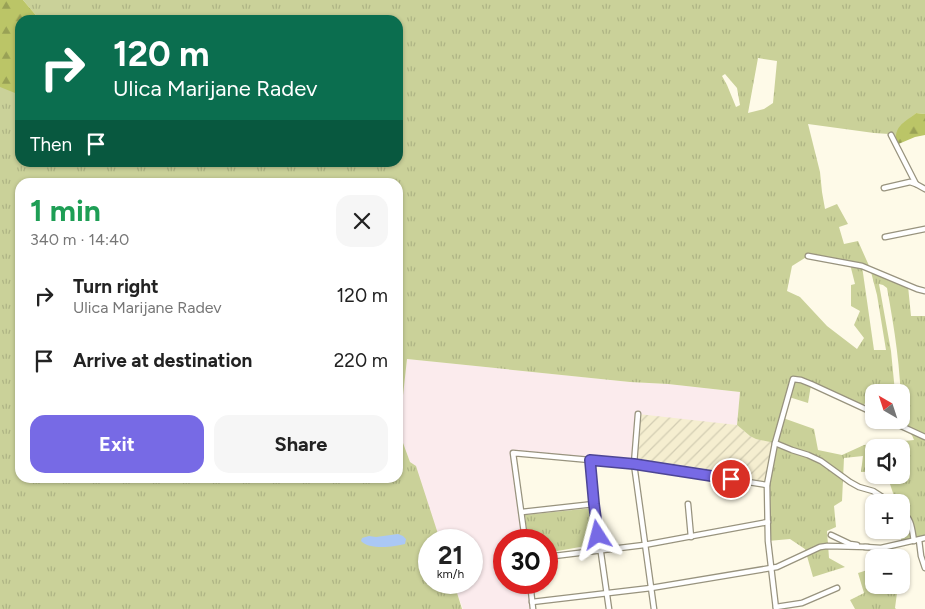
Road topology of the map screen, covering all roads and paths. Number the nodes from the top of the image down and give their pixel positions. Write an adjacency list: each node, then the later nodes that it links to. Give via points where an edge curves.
1 (891, 135): 2 (street)
2 (916, 184): 3 (street, via 910,182); 4 (street)
3 (884, 188)
4 (925, 189)
5 (925, 229): 6 (street)
6 (885, 237)
7 (808, 256): 8 (street, via 870,268 917,290)
8 (925, 290)
9 (865, 409): 13 (street, via 793,379)
10 (638, 414): 15 (street)
11 (908, 429): 12 (street)
12 (925, 437)
13 (775, 443): 16 (street); 17 (street, via 821,461 850,482)
14 (590, 460): 15 (street); 18 (street); 20 (street, via 513,452)
15 (634, 464): 16 (street); 28 (street)
16 (768, 485): 21 (street)
17 (878, 494)
18 (594, 504): 20 (street); 30 (street)
19 (688, 504): 25 (street)
20 (522, 512): 23 (street)
21 (768, 522): 25 (street); 32 (street)
22 (910, 523): 27 (street)
23 (524, 529)
24 (831, 535): 29 (street)
25 (691, 537): 28 (street)
26 (925, 538): 27 (street)
27 (917, 540): 29 (street); 33 (street)
28 (644, 545): 30 (street); 34 (street)
29 (868, 548): 32 (street, via 827,546)
30 (601, 551): 31 (street); 37 (street)
31 (558, 556)
32 (771, 568): 34 (street); 39 (street)
33 (925, 568)
34 (651, 588): 37 (street); 42 (street)
35 (837, 588): 39 (street, via 802,603)
36 (531, 594): 38 (street)
37 (607, 594): 38 (street); 41 (street)
38 (532, 602): 40 (street)
39 (776, 608)
40 (533, 609)
41 (610, 609)
42 (654, 609)

